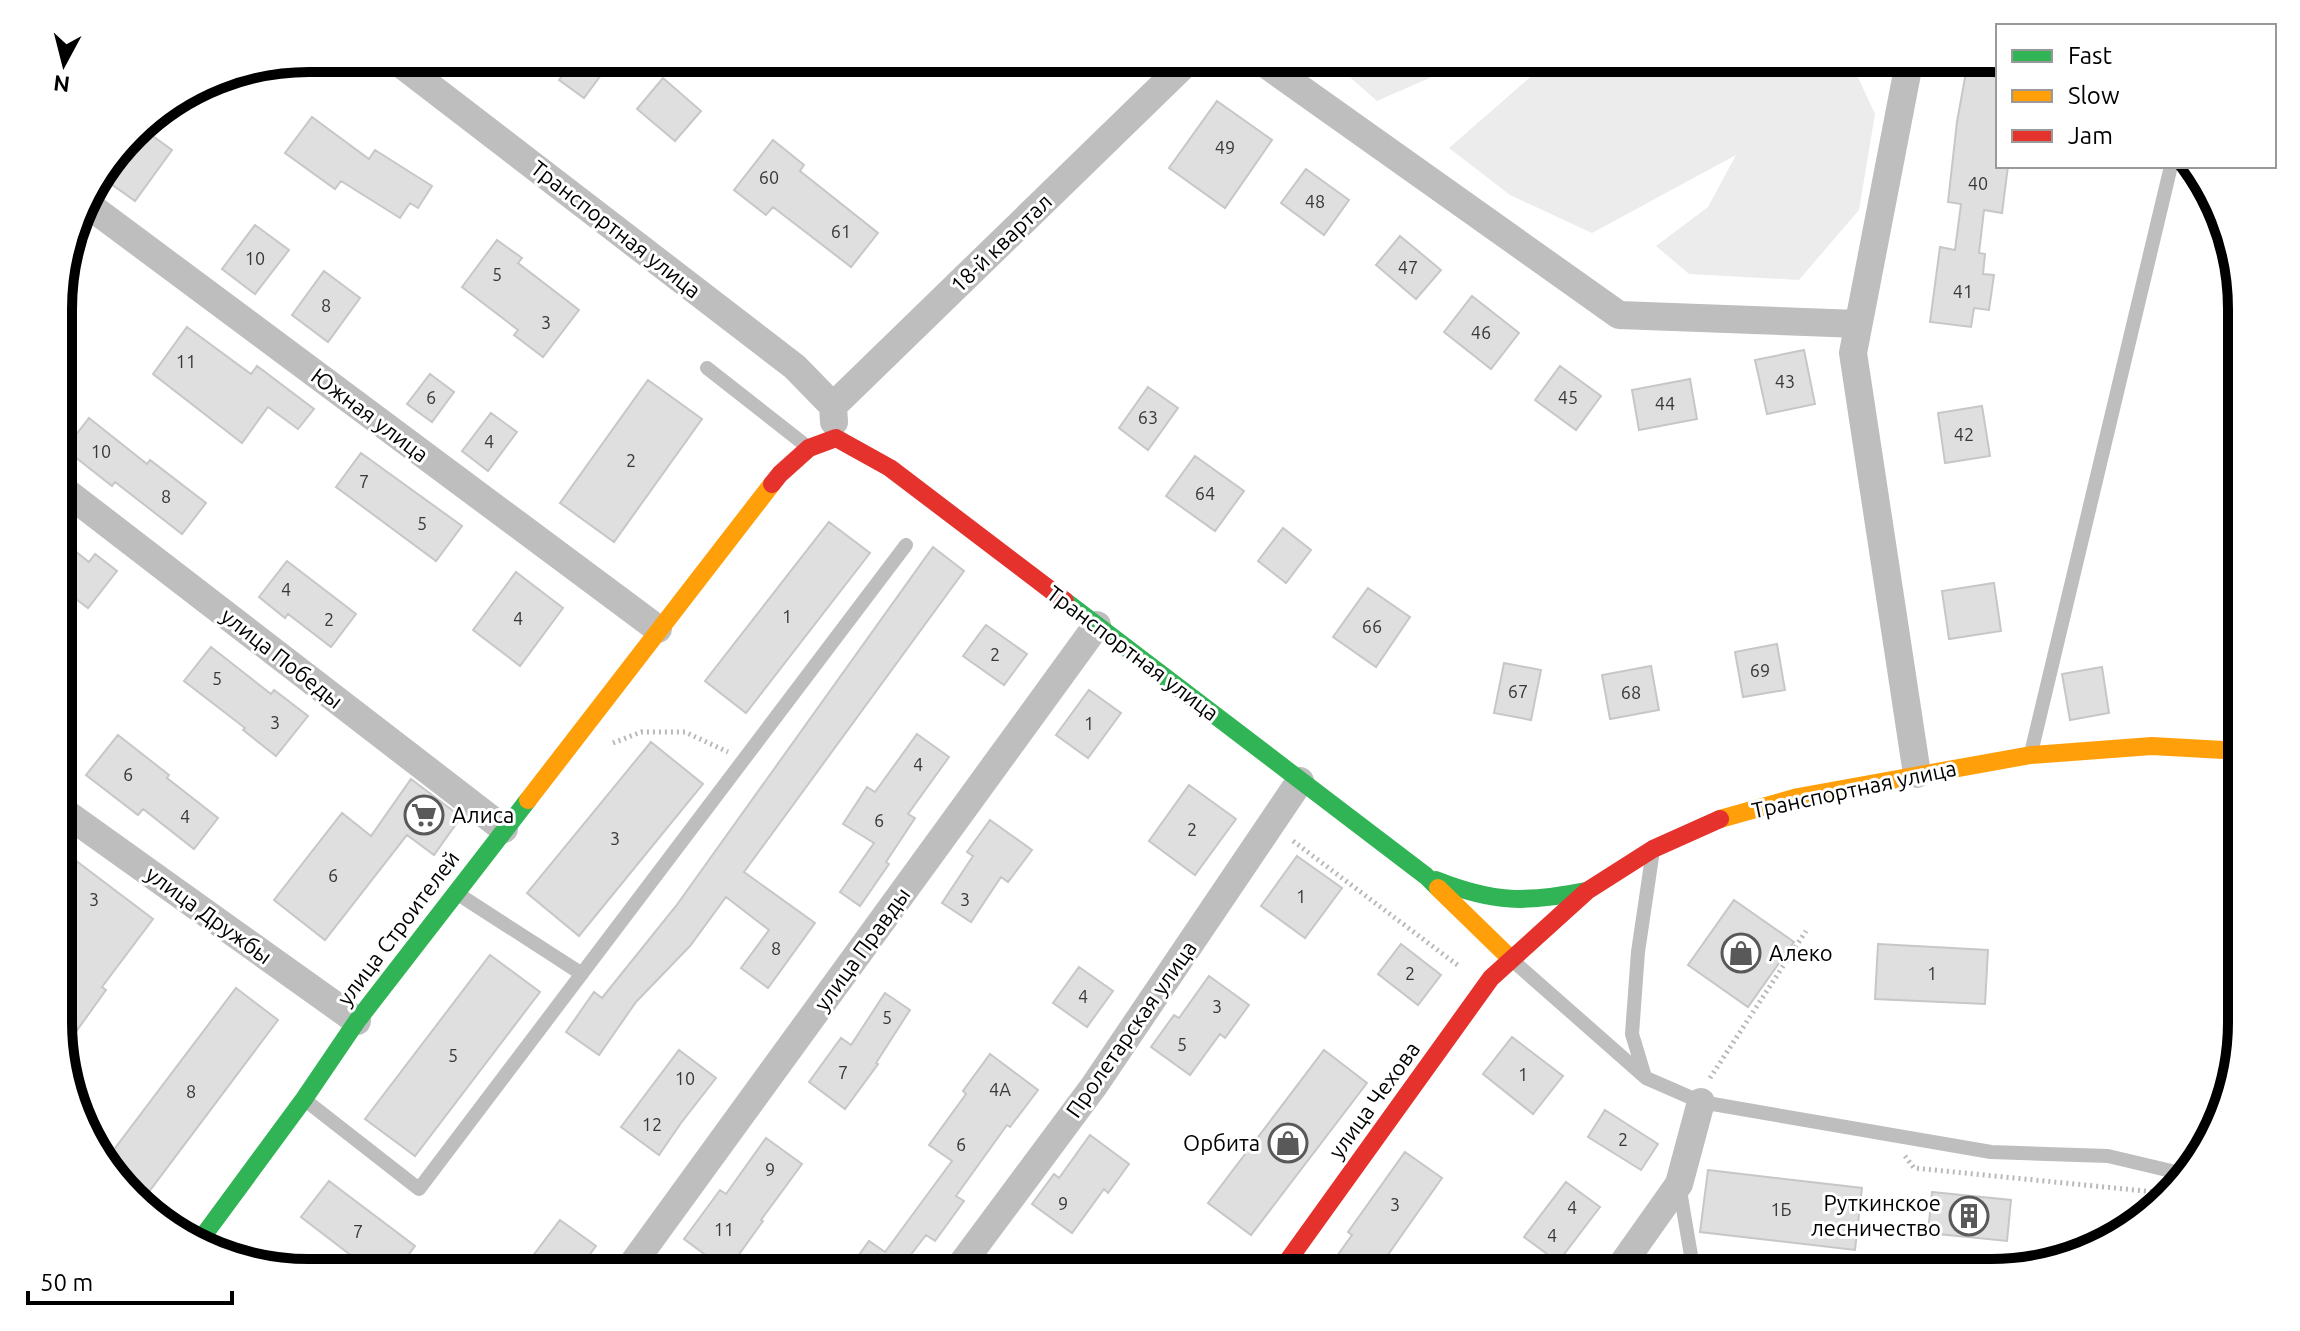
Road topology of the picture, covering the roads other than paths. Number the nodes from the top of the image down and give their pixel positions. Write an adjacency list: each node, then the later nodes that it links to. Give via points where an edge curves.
1 (1176, 72): 9 (street, 18-й квартал)
2 (1277, 72): 7 (street, via 1619,315)
3 (1907, 72): 7 (street)
4 (412, 73): 9 (street, Транспортная улица, via 795,367)
5 (2171, 168): 17 (lane)
6 (95, 210): 15 (street, Южная улица)
7 (1858, 324): 18 (street, via 1853,353)
8 (707, 368): 11 (lane)
9 (833, 406): 10 (street)
10 (836, 438): 11 (street, улица Строителей); 14 (street, Транспортная улица, via 890,468)
11 (809, 448): 15 (street, улица Строителей, via 780,474)
12 (72, 496): 21 (street, улица Победы)
13 (906, 545): 27 (lane)
14 (1097, 625): 19 (street, Транспортная улица); 38 (street, улица Правды)
15 (658, 629): 21 (street, улица Строителей)
16 (2227, 750): 17 (street, Транспортная улица, via 2152,746)
17 (2031, 755): 18 (street, Транспортная улица)
18 (1917, 774): 22 (street, Транспортная улица, via 1732,814)
19 (1300, 781): 23 (street, Транспортная улица); 39 (street, Пролетарская улица, via 1094,1086)
20 (72, 818): 28 (street, улица Дружбы)
21 (504, 829): 25 (street, улица Строителей)
22 (1653, 849): 24 (street, Транспортная улица); 29 (lane, via 1632,1034)
23 (1426, 876): 24 (street, via 1507,901); 26 (street)
24 (1587, 891): 26 (street, Транспортная улица)
25 (456, 893): 27 (lane); 28 (street, улица Строителей)
26 (1511, 959): 29 (lane); 35 (street, улица Чехова, via 1491,978)
27 (582, 974): 31 (lane, via 419,1189)
28 (357, 1021): 31 (street, улица Строителей)
29 (1646, 1078): 30 (lane)
30 (1705, 1092): 32 (lane, via 1991,1152 2108,1156); 33 (street)
31 (304, 1099): 34 (street, улица Строителей)
32 (2174, 1172)
33 (1679, 1184): 36 (street); 37 (lane)
34 (205, 1234)
35 (1290, 1258)
36 (1626, 1258)
37 (1692, 1258)
38 (636, 1259)
39 (966, 1259)

